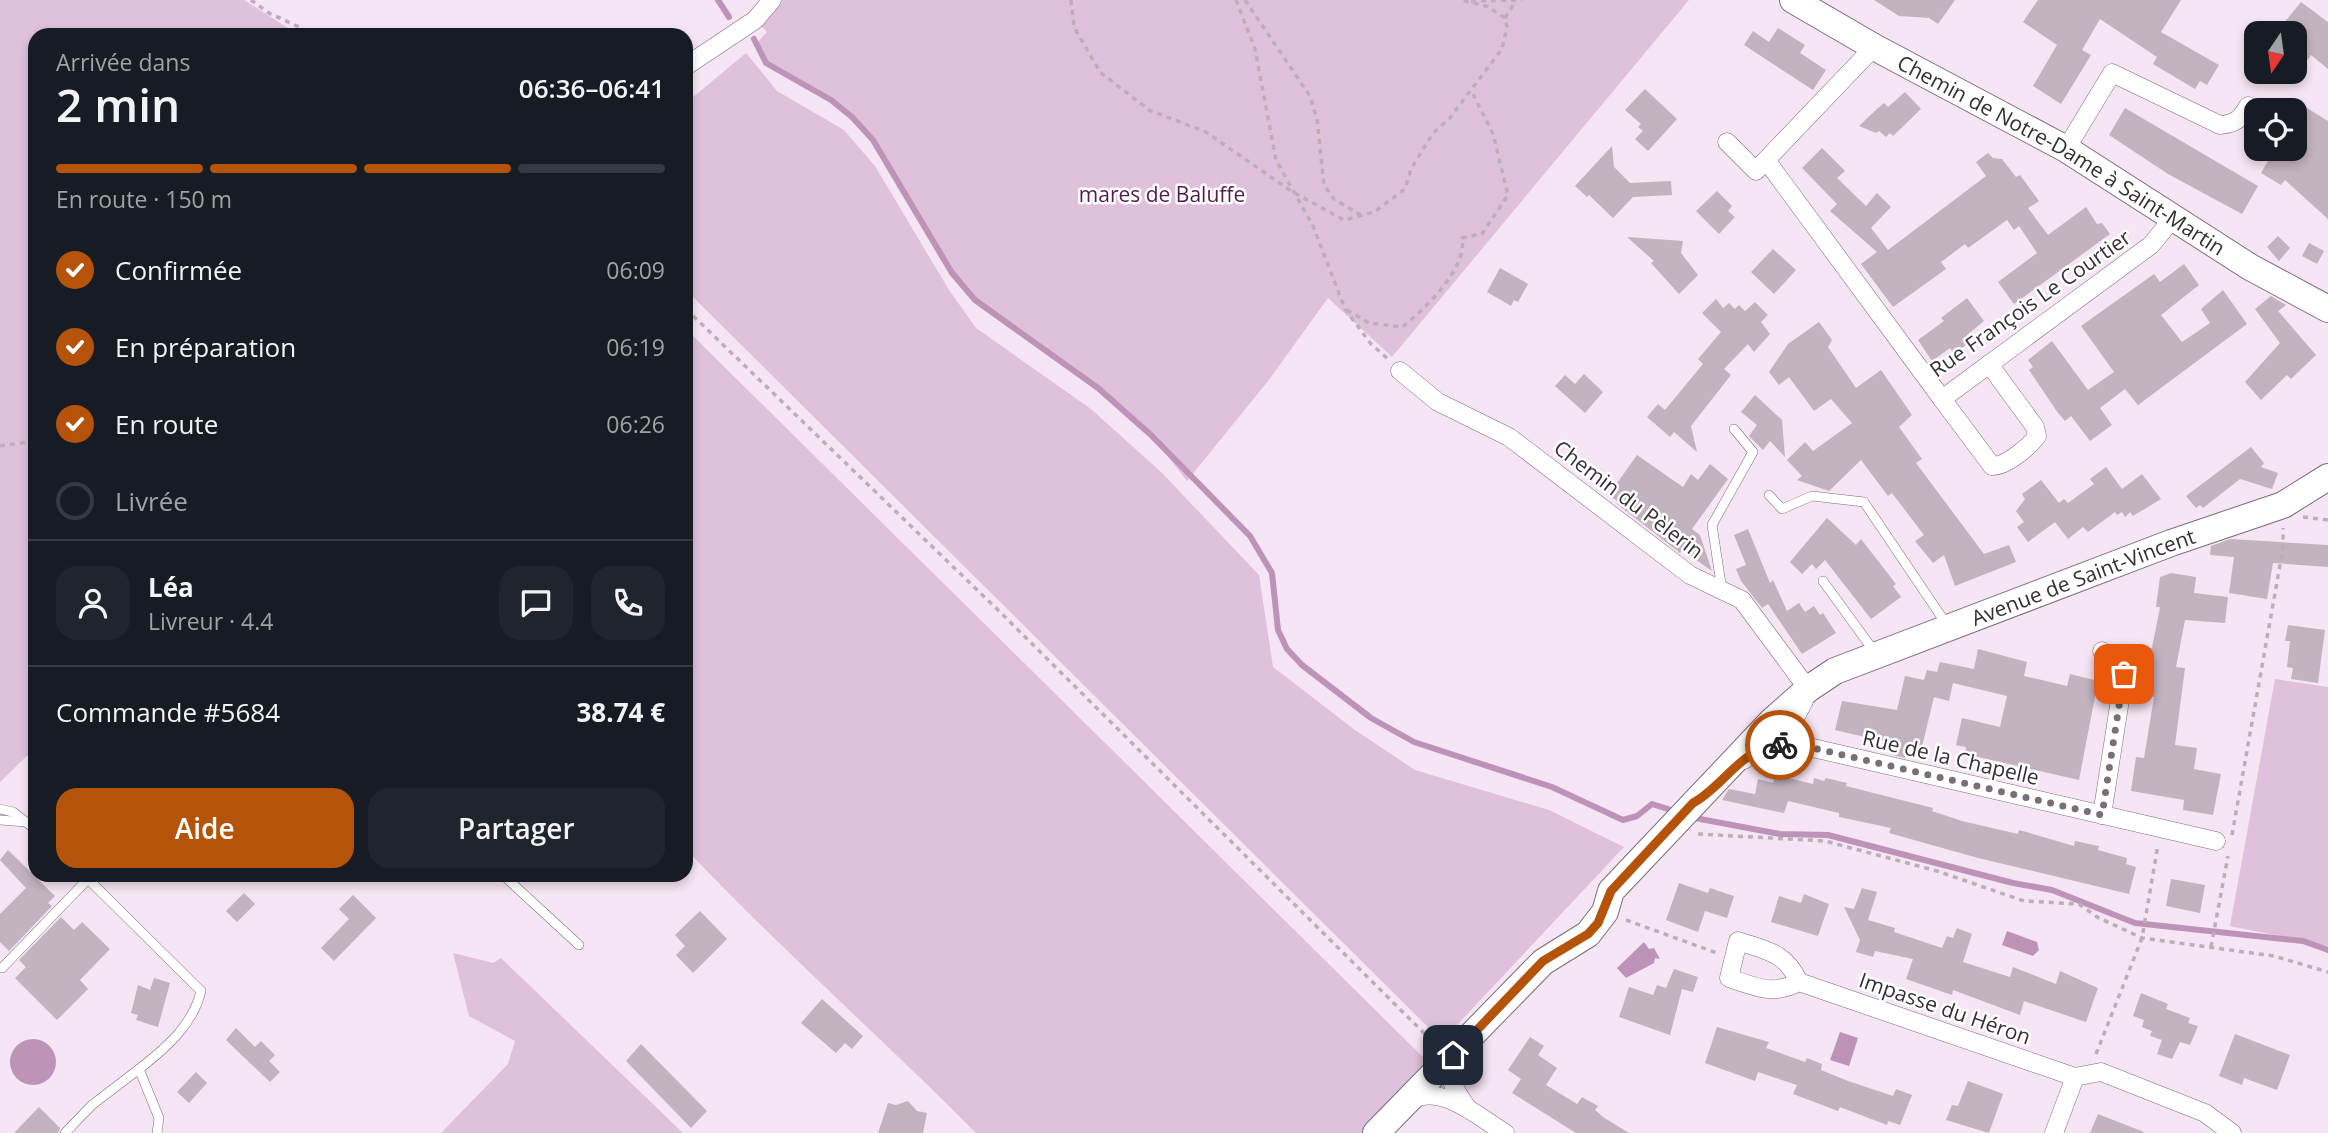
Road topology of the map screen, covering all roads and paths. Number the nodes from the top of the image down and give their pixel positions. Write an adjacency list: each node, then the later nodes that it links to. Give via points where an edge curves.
1 (251, 0): 11 (path)
2 (772, 0): 13 (street, via 755,20)
3 (1071, 0): 19 (path, via 1074,27 1100,72 1149,110 1206,132)
4 (1236, 0): 19 (path, via 1255,49 1276,160)
5 (1245, 0): 20 (path, via 1310,96 1324,185 1334,199)
6 (1463, 0): 9 (path); 10 (path, via 1486,6)
7 (1522, 0): 9 (path)
8 (1793, 0): 12 (street, Chemin de Notre-Dame à Saint-Martin)
9 (1516, 2): 10 (path)
10 (1505, 18): 14 (path, via 1506,42)
11 (301, 28)
12 (1874, 47): 17 (street, Chemin de Notre-Dame à Saint-Martin); 18 (street)
13 (693, 61)
14 (1472, 91): 20 (path, via 1433,133 1411,169 1405,189); 22 (path, via 1505,173 1508,195 1497,215 1482,234 1462,238 1464,250 1428,307 1402,327 1369,323)
15 (2244, 113): 17 (street, via 2231,125 2220,125 2112,73)
16 (1727, 142): 18 (street, via 1756,171)
17 (2066, 149): 21 (street, Chemin de Notre-Dame à Saint-Martin)
18 (1766, 160): 27 (street, Rue François Le Courtier)
19 (1292, 191): 20 (path, via 1344,220); 22 (path, via 1313,226)
20 (1362, 216)
21 (2174, 217): 23 (street, Chemin de Notre-Dame à Saint-Martin, via 2250,267); 25 (street, Rue François Le Courtier, via 2151,245)
22 (1345, 309): 26 (path, via 1371,344)
23 (2328, 309)
24 (693, 316): 63 (path)
25 (1989, 364): 27 (street, Rue François Le Courtier); 27 (street, via 2035,427 2037,436 2032,442 1999,466 1992,466)
26 (1400, 371): 37 (street, Chemin du Pèlerin, via 1438,402 1508,437 1690,575)
27 (1942, 399)
28 (1734, 429): 37 (lane, via 1753,452 1712,525)
29 (28, 442): 30 (path)
30 (0, 446)
31 (2328, 477): 33 (street, Avenue de Saint-Vincent)
32 (1769, 495): 38 (lane, via 1782,509 1812,496 1864,502)
33 (2283, 505): 38 (street, Avenue de Saint-Vincent); 51 (path, via 2283,548)
34 (2308, 520): 35 (path)
35 (2328, 520)
36 (1823, 581): 40 (lane)
37 (1722, 590): 42 (street, Chemin du Pèlerin, via 1742,600)
38 (1948, 627): 40 (street, Avenue de Saint-Vincent)
39 (2102, 651): 46 (street, via 2124,674)
40 (1877, 655): 41 (street, Avenue de Saint-Vincent)
41 (1835, 671): 42 (street, Avenue de Saint-Vincent); 43 (street, Avenue de Saint-Vincent, via 1797,710 1793,728)
42 (1808, 689): 44 (street, Avenue de Saint-Vincent)
43 (1800, 745): 44 (street, Rue de la Chapelle, via 1757,750 1710,794); 46 (street, Rue de la Chapelle)
44 (1693, 803): 50 (street, Avenue de Saint-Vincent)
45 (0, 809): 48 (lane)
46 (2102, 815): 49 (street, Rue de la Chapelle)
47 (0, 820): 48 (lane)
48 (26, 822)
49 (2161, 829): 51 (street, Rue de la Chapelle); 56 (path)
50 (1665, 833): 56 (path, via 1825,841 1937,871 2024,901 2079,904); 63 (street, Avenue de Saint-Vincent, via 1611,891 1598,923 1588,934 1543,961)
51 (2225, 844): 58 (path)
52 (81, 882): 60 (lane)
53 (91, 882): 64 (lane, via 201,991 196,1012 163,1051)
54 (511, 882): 57 (lane)
55 (1622, 919): 59 (path)
56 (2142, 938): 58 (path); 65 (path)
57 (579, 945)
58 (2211, 947): 61 (path, via 2274,956)
59 (1733, 959): 62 (street, via 1729,978 1783,991); 62 (street, via 1738,942 1777,954 1791,964)
60 (2, 968)
61 (2328, 972)
62 (1799, 982): 65 (street, Impasse du Héron)
63 (1451, 1056): 66 (street, Avenue de Saint-Vincent); 67 (street, via 1450,1078)
64 (139, 1069): 68 (lane, via 92,1105); 69 (lane, via 159,1118)
65 (2082, 1076): 72 (street); 73 (street, Impasse du Héron, via 2101,1072 2181,1102)
66 (1403, 1105): 67 (street, via 1430,1094); 70 (street, Avenue de Saint-Vincent)
67 (1470, 1111): 71 (street)
68 (65, 1133)
69 (157, 1133)
70 (1376, 1133)
71 (1505, 1133)
72 (2054, 1133)
73 (2232, 1133)

